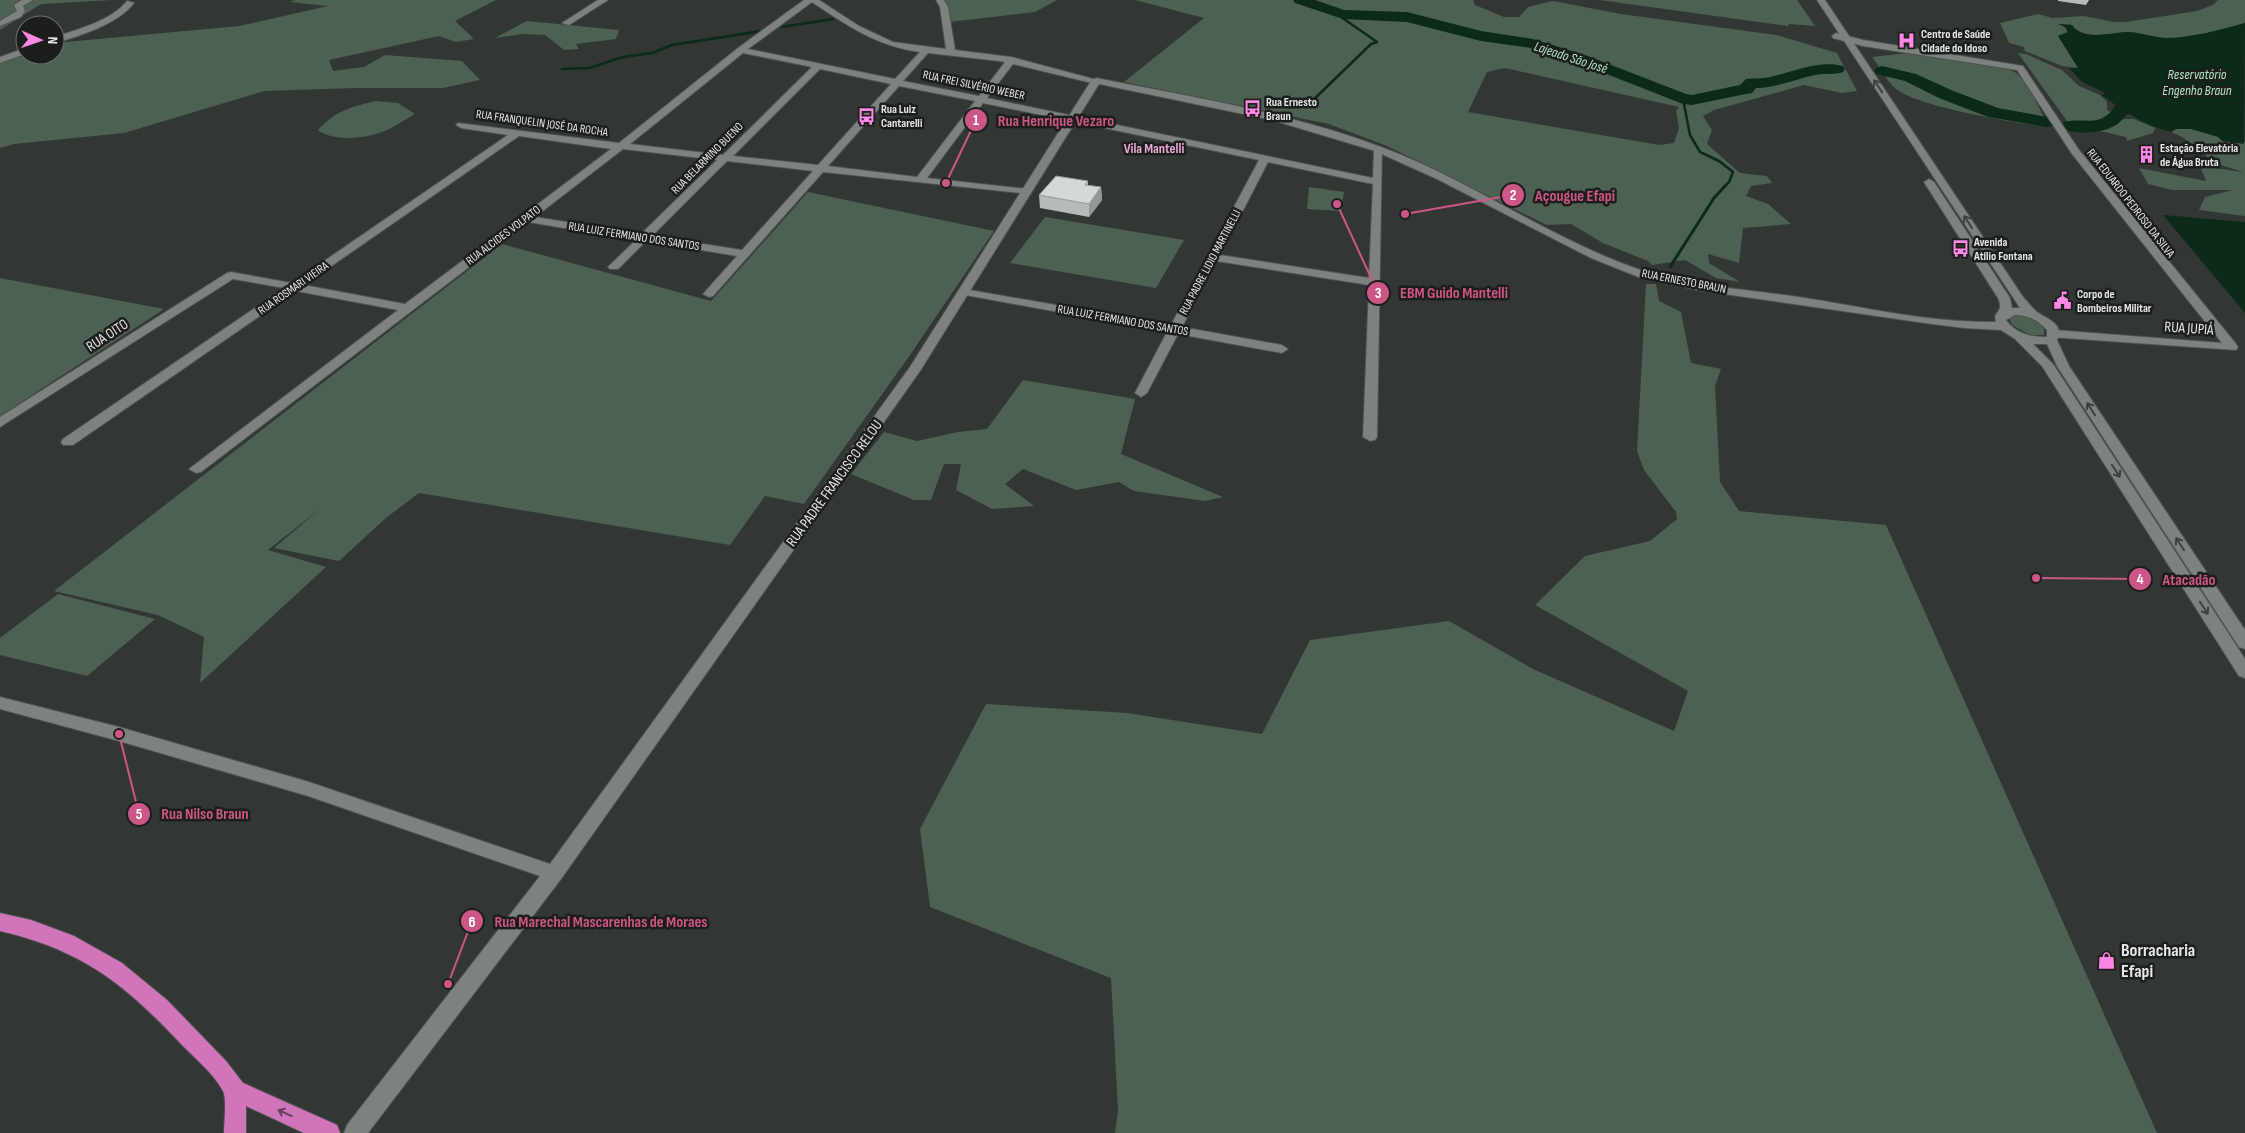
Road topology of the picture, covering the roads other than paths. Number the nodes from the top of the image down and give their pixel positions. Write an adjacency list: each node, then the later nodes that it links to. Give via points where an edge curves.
1 (29, 0): 10 (street, via 18,6 21,11 18,15)
2 (604, 0): 9 (street)
3 (809, 0): 14 (street, RUA ALCIDES VOLPATO)
4 (814, 0): 15 (street, RUA ERNESTO BRAUN, via 887,44)
5 (940, 0): 16 (street, via 944,7)
6 (1812, 0): 12 (street)
7 (1821, 0): 13 (street)
8 (130, 3): 11 (street, via 128,8 110,18)
9 (566, 23)
10 (0, 24)
11 (65, 36)
12 (1836, 36): 13 (street); 45 (street, via 2004,298)
13 (1847, 39): 46 (street, one-way to 13); 51 (street, RUA EDUARDO PEDROSO DA SILVA, via 2020,68 2075,152)
14 (741, 50): 20 (street, RUA FREI SILVÉRIO WEBER); 27 (street, RUA ALCIDES VOLPATO)
15 (926, 50): 16 (street, RUA ERNESTO BRAUN); 22 (street)
16 (950, 52): 19 (street, RUA ERNESTO BRAUN)
17 (15, 55): 18 (street)
18 (0, 60)
19 (1011, 60): 21 (street, RUA ERNESTO BRAUN); 23 (street)
20 (818, 66): 22 (street, RUA FREI SILVÉRIO WEBER); 29 (street, RUA BELARMINO BUENO)
21 (1096, 81): 24 (street, RUA PADRE FRANCISCO RELOU); 28 (street, RUA ERNESTO BRAUN, via 1256,113)
22 (898, 82): 23 (street, RUA FREI SILVÉRIO WEBER); 31 (street)
23 (981, 100): 24 (street, RUA FREI SILVÉRIO WEBER); 32 (street)
24 (1072, 117): 30 (street, RUA FREI SILVÉRIO WEBER); 34 (street, RUA PADRE FRANCISCO RELOU)
25 (461, 124): 26 (street, RUA FRANQUELIN JOSÉ DA ROCHA)
26 (517, 133): 27 (street, RUA FRANQUELIN JOSÉ DA ROCHA); 41 (street, RUA ROSMARI VIEIRA)
27 (621, 146): 29 (street, RUA FRANQUELIN JOSÉ DA ROCHA); 35 (street, RUA ALCIDES VOLPATO)
28 (1378, 149): 33 (street); 47 (street, RUA ERNESTO BRAUN, via 1417,165 1532,226 1606,260 1654,277 1968,326)
29 (725, 158): 31 (street, RUA FRANQUELIN JOSÉ DA ROCHA); 36 (street, RUA BELARMINO BUENO)
30 (1264, 158): 33 (street, RUA FREI SILVÉRIO WEBER); 38 (street, RUA PADRE LIDIO MARTINELLI)
31 (820, 169): 32 (street, RUA FRANQUELIN JOSÉ DA ROCHA); 37 (street)
32 (920, 180): 34 (street, RUA FRANQUELIN JOSÉ DA ROCHA)
33 (1378, 182): 40 (street)
34 (1027, 192): 42 (street, RUA PADRE FRANCISCO RELOU)
35 (524, 218): 36 (street, RUA LUIZ FERMIANO DOS SANTOS); 44 (street, RUA ALCIDES VOLPATO)
36 (644, 238): 37 (street, RUA LUIZ FERMIANO DOS SANTOS); 39 (street, RUA BELARMINO BUENO)
37 (744, 254): 43 (street)
38 (1213, 257): 40 (street); 48 (street, RUA PADRE LIDIO MARTINELLI)
39 (614, 267)
40 (1374, 282): 55 (street)
41 (294, 287): 44 (street); 54 (street, RUA OITO, via 231,275); 56 (street, RUA ROSMARI VIEIRA)
42 (964, 292): 48 (street, RUA LUIZ FERMIANO DOS SANTOS); 61 (street, RUA PADRE FRANCISCO RELOU, via 923,358)
43 (709, 294)
44 (406, 308): 57 (street, RUA ALCIDES VOLPATO)
45 (2005, 312): 46 (street); 47 (street, via 2000,320)
46 (2031, 313): 50 (street, via 2049,324)
47 (2003, 326): 49 (street)
48 (1174, 330): 52 (street, RUA LUIZ FERMIANO DOS SANTOS); 53 (street, RUA PADRE LIDIO MARTINELLI)
49 (2019, 336): 50 (street, RUA JUPIÁ, via 2031,340); 59 (street, one-way to 59, via 2047,364)
50 (2053, 337): 51 (street, RUA JUPIÁ); 58 (street, one-way to 50, via 2063,366)
51 (2232, 347)
52 (1282, 349)
53 (1141, 393)
54 (0, 423)
55 (1370, 437)
56 (68, 442)
57 (196, 469)
58 (2245, 643)
59 (2245, 672)
60 (0, 703): 61 (street, via 309,789)
61 (554, 873): 66 (street, RUA PADRE FRANCISCO RELOU)
62 (0, 922): 63 (highway, via 67,942 116,969 160,1007 219,1068)
63 (235, 1090): 64 (highway); 65 (highway, one-way to 63)
64 (235, 1133)
65 (329, 1133)
66 (355, 1133)

